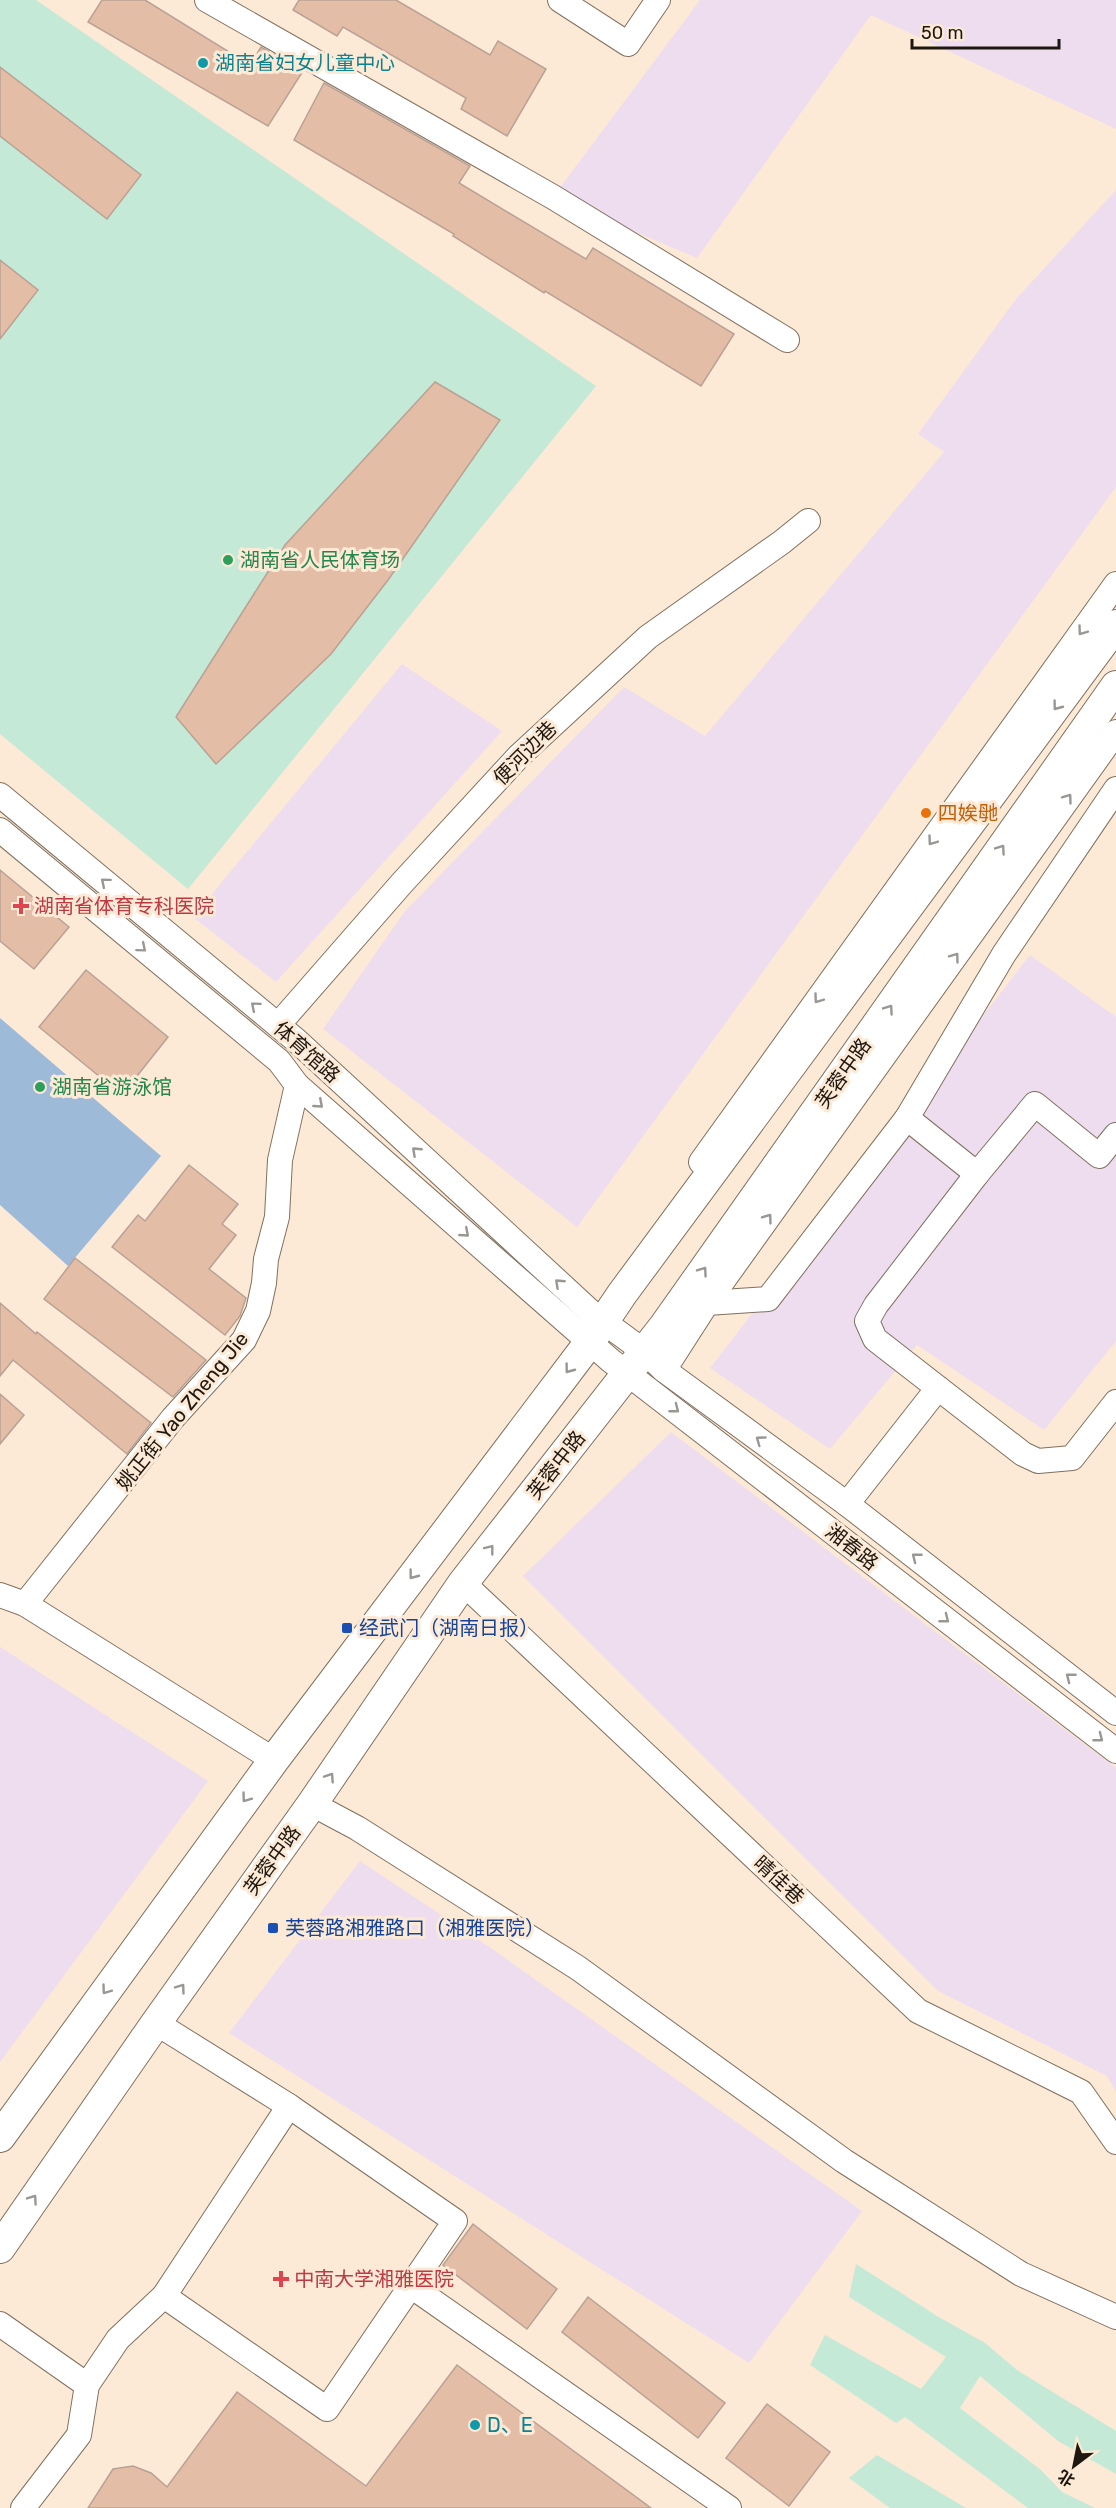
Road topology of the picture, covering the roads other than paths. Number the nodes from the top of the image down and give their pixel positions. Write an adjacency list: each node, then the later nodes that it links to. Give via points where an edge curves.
1 (207, 0): 4 (street, via 553,197)
2 (560, 0): 3 (street, via 628,44)
3 (658, 0)
4 (787, 340)
5 (808, 521): 13 (street, 便河边巷, via 648,637 519,756)
6 (1116, 584): 20 (street, one-way to 20)
7 (1116, 625): 20 (main road, one-way to 20)
8 (1116, 687): 19 (main road, 芙蓉中路, one-way to 8)
9 (1116, 732): 18 (street, one-way to 9)
10 (1116, 789): 15 (street, via 1004,954)
11 (0, 795): 13 (street, 体育馆路, one-way to 11)
12 (0, 830): 14 (street, 体育馆路, one-way to 14, via 279,1061)
13 (278, 1025): 20 (street, 体育馆路, one-way to 13)
14 (297, 1085): 20 (street, 体育馆路, one-way to 20); 27 (street, 姚正街 Yao Zheng Jie, via 280,1160 277,1217 264,1283 258,1311 244,1340 174,1419)
15 (907, 1118): 17 (street); 18 (street, via 768,1299)
16 (1116, 1135): 17 (street, via 1099,1156 1035,1104)
17 (977, 1174): 22 (street, via 867,1321 875,1338)
18 (707, 1303): 19 (main road); 21 (street)
19 (665, 1325): 21 (main road, 芙蓉中路)
20 (595, 1326): 21 (street, 湘春路); 30 (main road, one-way to 30)
21 (646, 1365): 24 (street, 湘春路, one-way to 21); 25 (main road, 芙蓉中路, one-way to 21); 29 (street, 湘春路, one-way to 29)
22 (938, 1388): 23 (street, via 1023,1454 1038,1461 1072,1458); 24 (street)
23 (1116, 1402)
24 (847, 1504): 28 (street, 湘春路, one-way to 24)
25 (463, 1583): 31 (main road, 芙蓉中路, one-way to 25); 35 (street, 晴佳巷, via 918,2012 1081,2092)
26 (0, 1595): 27 (street)
27 (25, 1605): 30 (street)
28 (1116, 1713)
29 (1116, 1751)
30 (274, 1760): 34 (main road, one-way to 34)
31 (312, 1804): 32 (main road, 芙蓉中路, one-way to 31); 39 (street, via 357,1828 578,1968 844,2161 1021,2274)
32 (156, 2023): 33 (street); 36 (main road, 芙蓉中路, one-way to 32)
33 (289, 2106): 37 (street, via 455,2221); 38 (street)
34 (0, 2137)
35 (1116, 2142)
36 (0, 2248)
37 (411, 2286): 38 (street, via 327,2409); 43 (street)
38 (164, 2296): 41 (street, via 118,2339)
39 (1116, 2317)
40 (0, 2324): 41 (street)
41 (87, 2385): 42 (street, via 79,2435)
42 (23, 2508)
43 (729, 2508)

